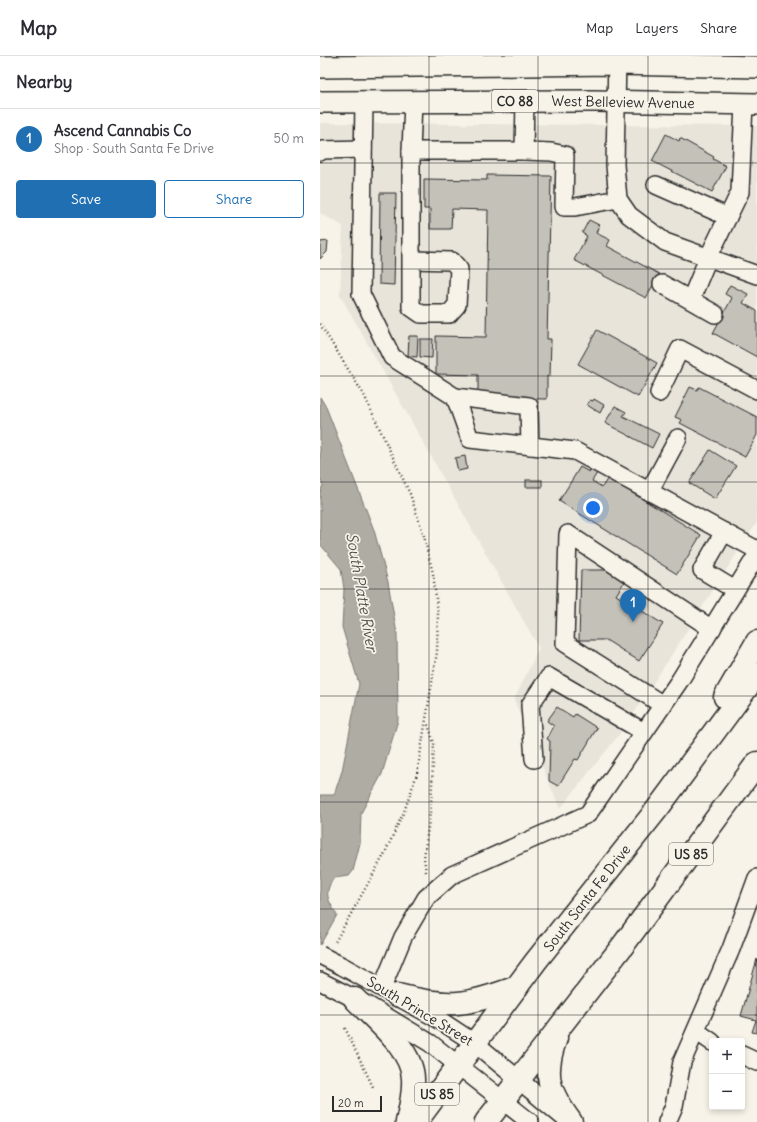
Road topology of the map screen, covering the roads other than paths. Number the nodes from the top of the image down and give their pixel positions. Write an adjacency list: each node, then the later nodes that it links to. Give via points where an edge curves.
1 (617, 60): 2 (main road); 4 (main road); 6 (street)
2 (354, 61): 3 (main road)
3 (320, 67)
4 (757, 67)
5 (525, 101): 6 (main road, West Belleview Avenue / CO 88); 9 (main road, West Belleview Avenue / CO 88); 13 (street)
6 (617, 101): 10 (main road, West Belleview Avenue / CO 88); 16 (street, via 615,165)
7 (320, 102): 8 (main road, West Belleview Avenue / CO 88)
8 (364, 102): 9 (main road, West Belleview Avenue / CO 88); 11 (street)
9 (412, 102): 12 (street)
10 (751, 104): 17 (street, via 740,192)
11 (363, 149): 14 (street); 26 (street, via 361,294 392,358)
12 (411, 151): 13 (street); 19 (street)
13 (524, 151): 16 (street, via 566,155 564,207)
14 (320, 152)
15 (656, 185): 17 (street)
16 (618, 199): 18 (street, via 629,215 665,242)
17 (728, 217): 18 (street)
18 (708, 258): 20 (street); 22 (street)
19 (411, 260)
20 (757, 275)
21 (662, 284): 22 (street)
22 (691, 299): 23 (street)
23 (715, 314)
24 (757, 390): 25 (street, via 680,349)
25 (659, 393)
26 (455, 397): 28 (street, via 470,439); 28 (street, via 529,406)
27 (678, 438): 29 (street)
28 (530, 446): 29 (street, via 575,451)
29 (649, 492): 30 (street)
30 (724, 532): 31 (street); 33 (street, via 702,570)
31 (757, 550)
32 (757, 555): 33 (street)
33 (735, 590): 34 (street)
34 (712, 629): 37 (street); 37 (street, via 568,534 565,643)
35 (757, 642): 42 (highway)
36 (757, 674): 42 (highway, South Santa Fe Drive / US 85)
37 (662, 705): 38 (street)
38 (644, 732): 39 (street, via 549,677 530,705); 48 (street, via 588,814 452,875 426,898 403,937)
39 (534, 758)
40 (757, 763): 44 (highway, US 85)
41 (757, 781): 44 (highway)
42 (658, 808): 47 (highway, South Santa Fe Drive / US 85)
43 (757, 878): 51 (street, via 731,949)
44 (624, 944): 50 (highway, US 85)
45 (320, 955): 48 (street, South Prince Street, bridge)
46 (326, 984): 49 (street, South Prince Street)
47 (517, 986): 48 (highway, via 482,999 458,1004 427,1002); 53 (highway, South Santa Fe Drive / US 85)
48 (390, 991): 53 (street, South Prince Street)
49 (355, 999): 56 (street, South Prince Street, via 400,1023); 59 (highway, via 409,1060 413,1079)
50 (559, 1029): 57 (highway, US 85); 63 (highway, via 550,1056 550,1086 557,1103)
51 (696, 1031): 52 (street); 64 (street, via 682,1062 674,1106)
52 (709, 1040)
53 (476, 1044): 56 (highway, South Santa Fe Drive / US 85); 57 (street, South Prince Street)
54 (745, 1057): 55 (street)
55 (757, 1062)
56 (459, 1066): 58 (street, South Prince Street); 60 (highway, South Santa Fe Drive / US 85)
57 (520, 1080): 58 (highway, US 85); 63 (street, South Prince Street)
58 (503, 1100): 61 (highway, US 85); 62 (street, South Prince Street)
59 (407, 1122)
60 (416, 1122)
61 (486, 1122)
62 (530, 1122)
63 (570, 1122)
64 (667, 1122)

